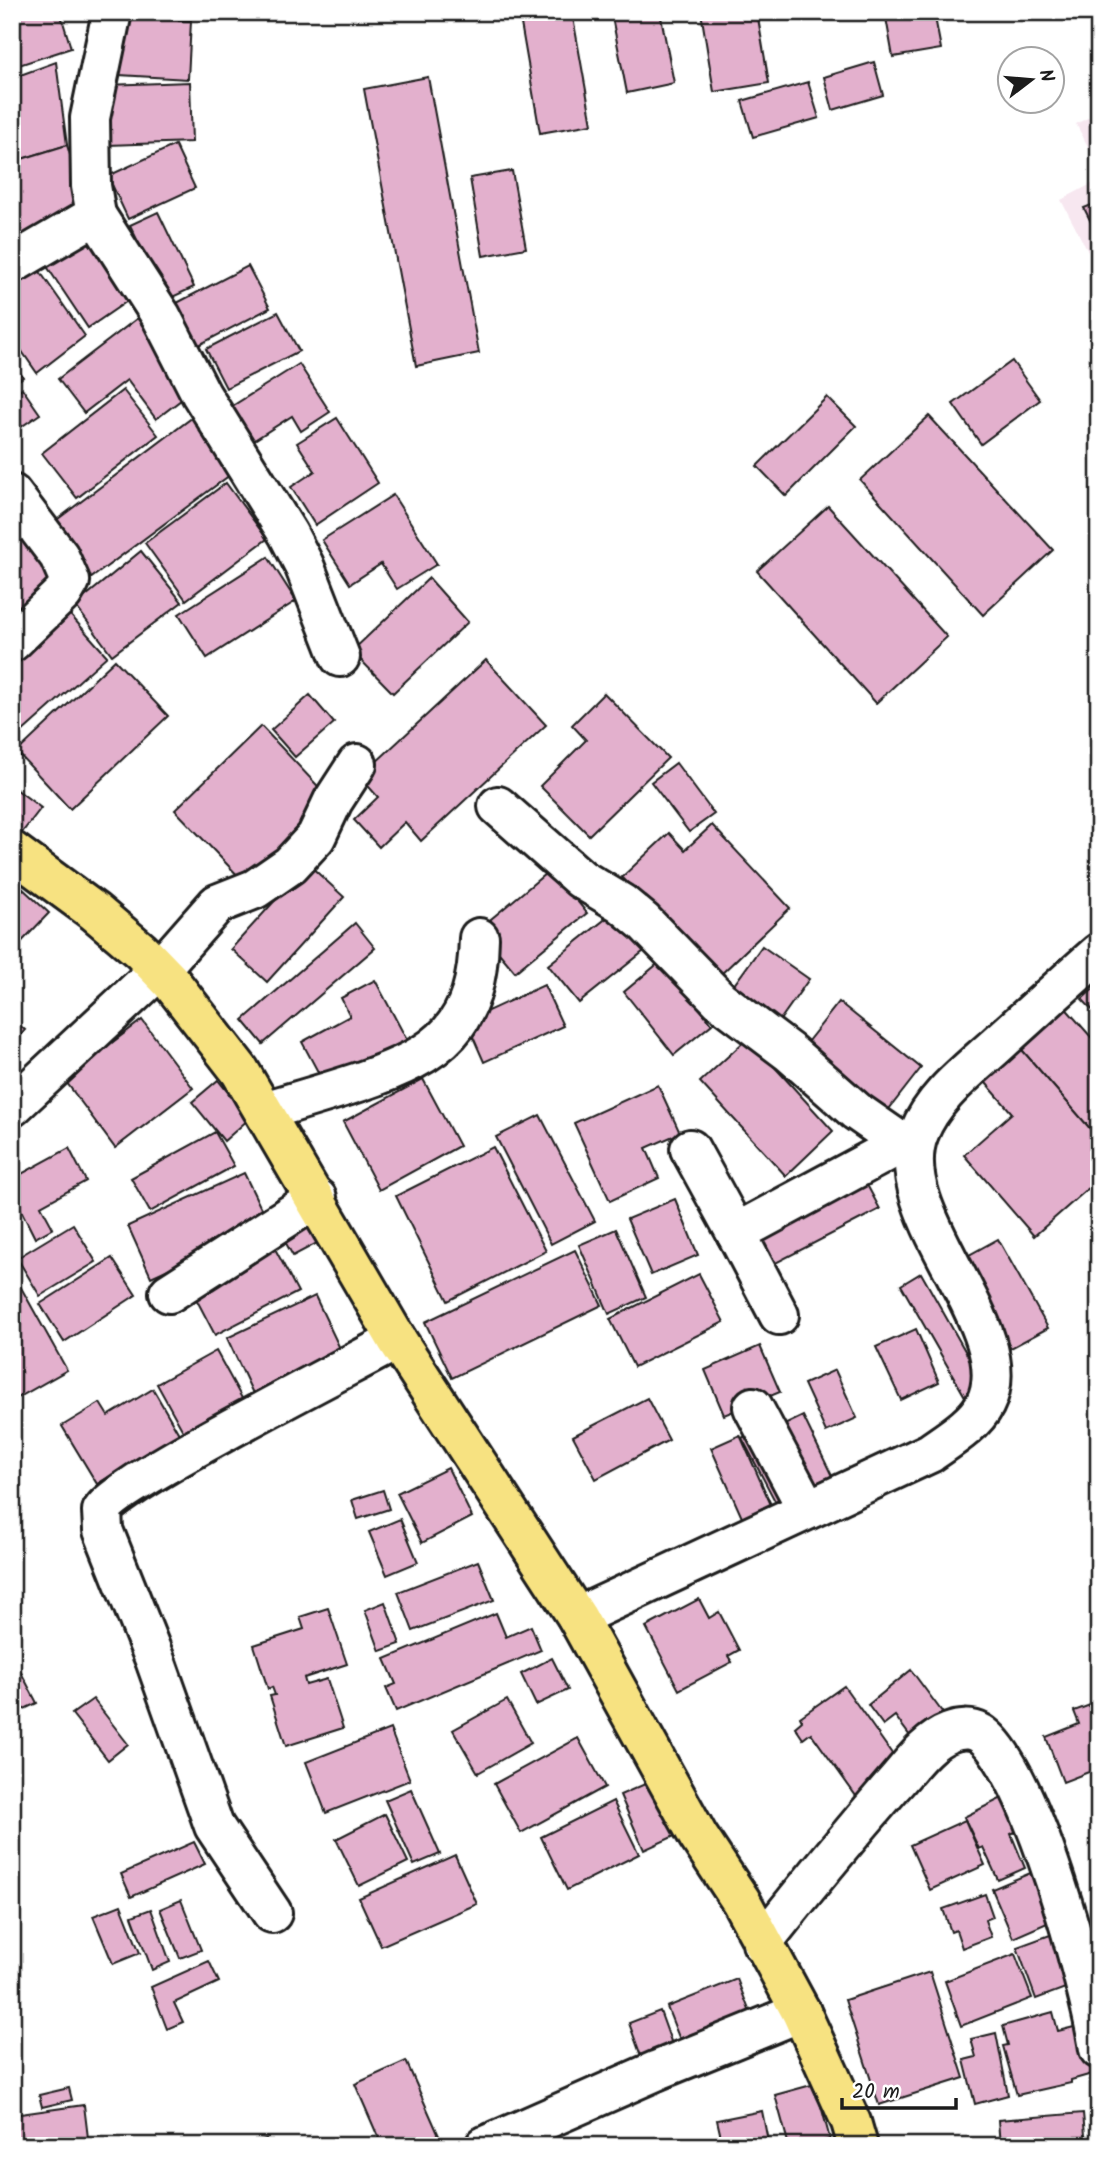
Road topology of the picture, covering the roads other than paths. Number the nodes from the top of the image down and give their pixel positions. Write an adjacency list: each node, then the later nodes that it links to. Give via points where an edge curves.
1 (113, 12): 2 (street, via 90,118)
2 (96, 215): 3 (street); 6 (street, via 161,316 201,394 288,534)
3 (14, 259)
4 (12, 494): 5 (street, via 59,556 70,581)
5 (12, 642)
6 (340, 657)
7 (357, 764): 12 (street, via 316,837 290,865 255,889 217,904)
8 (498, 806): 15 (street, via 582,879 644,922 720,1000 856,1111)
9 (12, 851): 12 (highway, via 95,912)
10 (479, 938): 14 (street, via 478,970 468,1005 452,1032 427,1054 402,1068)
11 (1099, 953): 15 (street, via 950,1087)
12 (159, 970): 13 (street); 14 (highway, via 240,1071)
13 (12, 1107)
14 (264, 1111): 17 (highway)
15 (910, 1139): 18 (street); 23 (street, via 921,1203 983,1338 992,1377 989,1392 984,1406 962,1430 930,1453)
16 (690, 1149): 18 (street)
17 (317, 1198): 19 (street); 21 (highway)
18 (736, 1233): 20 (street)
19 (169, 1293)
20 (779, 1315)
21 (397, 1340): 24 (highway); 25 (street, via 173,1461 112,1497 102,1511 103,1530 214,1826)
22 (753, 1407): 23 (street)
23 (807, 1509): 24 (street)
24 (577, 1617): 26 (highway)
25 (272, 1913)
26 (762, 1943): 27 (highway); 28 (street, via 836,1849 925,1749 947,1733 968,1729 979,1733 999,1753 1034,1826 1077,1948)
27 (801, 2012): 29 (street); 30 (highway)
28 (1099, 2049)
29 (485, 2146)
30 (858, 2146)

